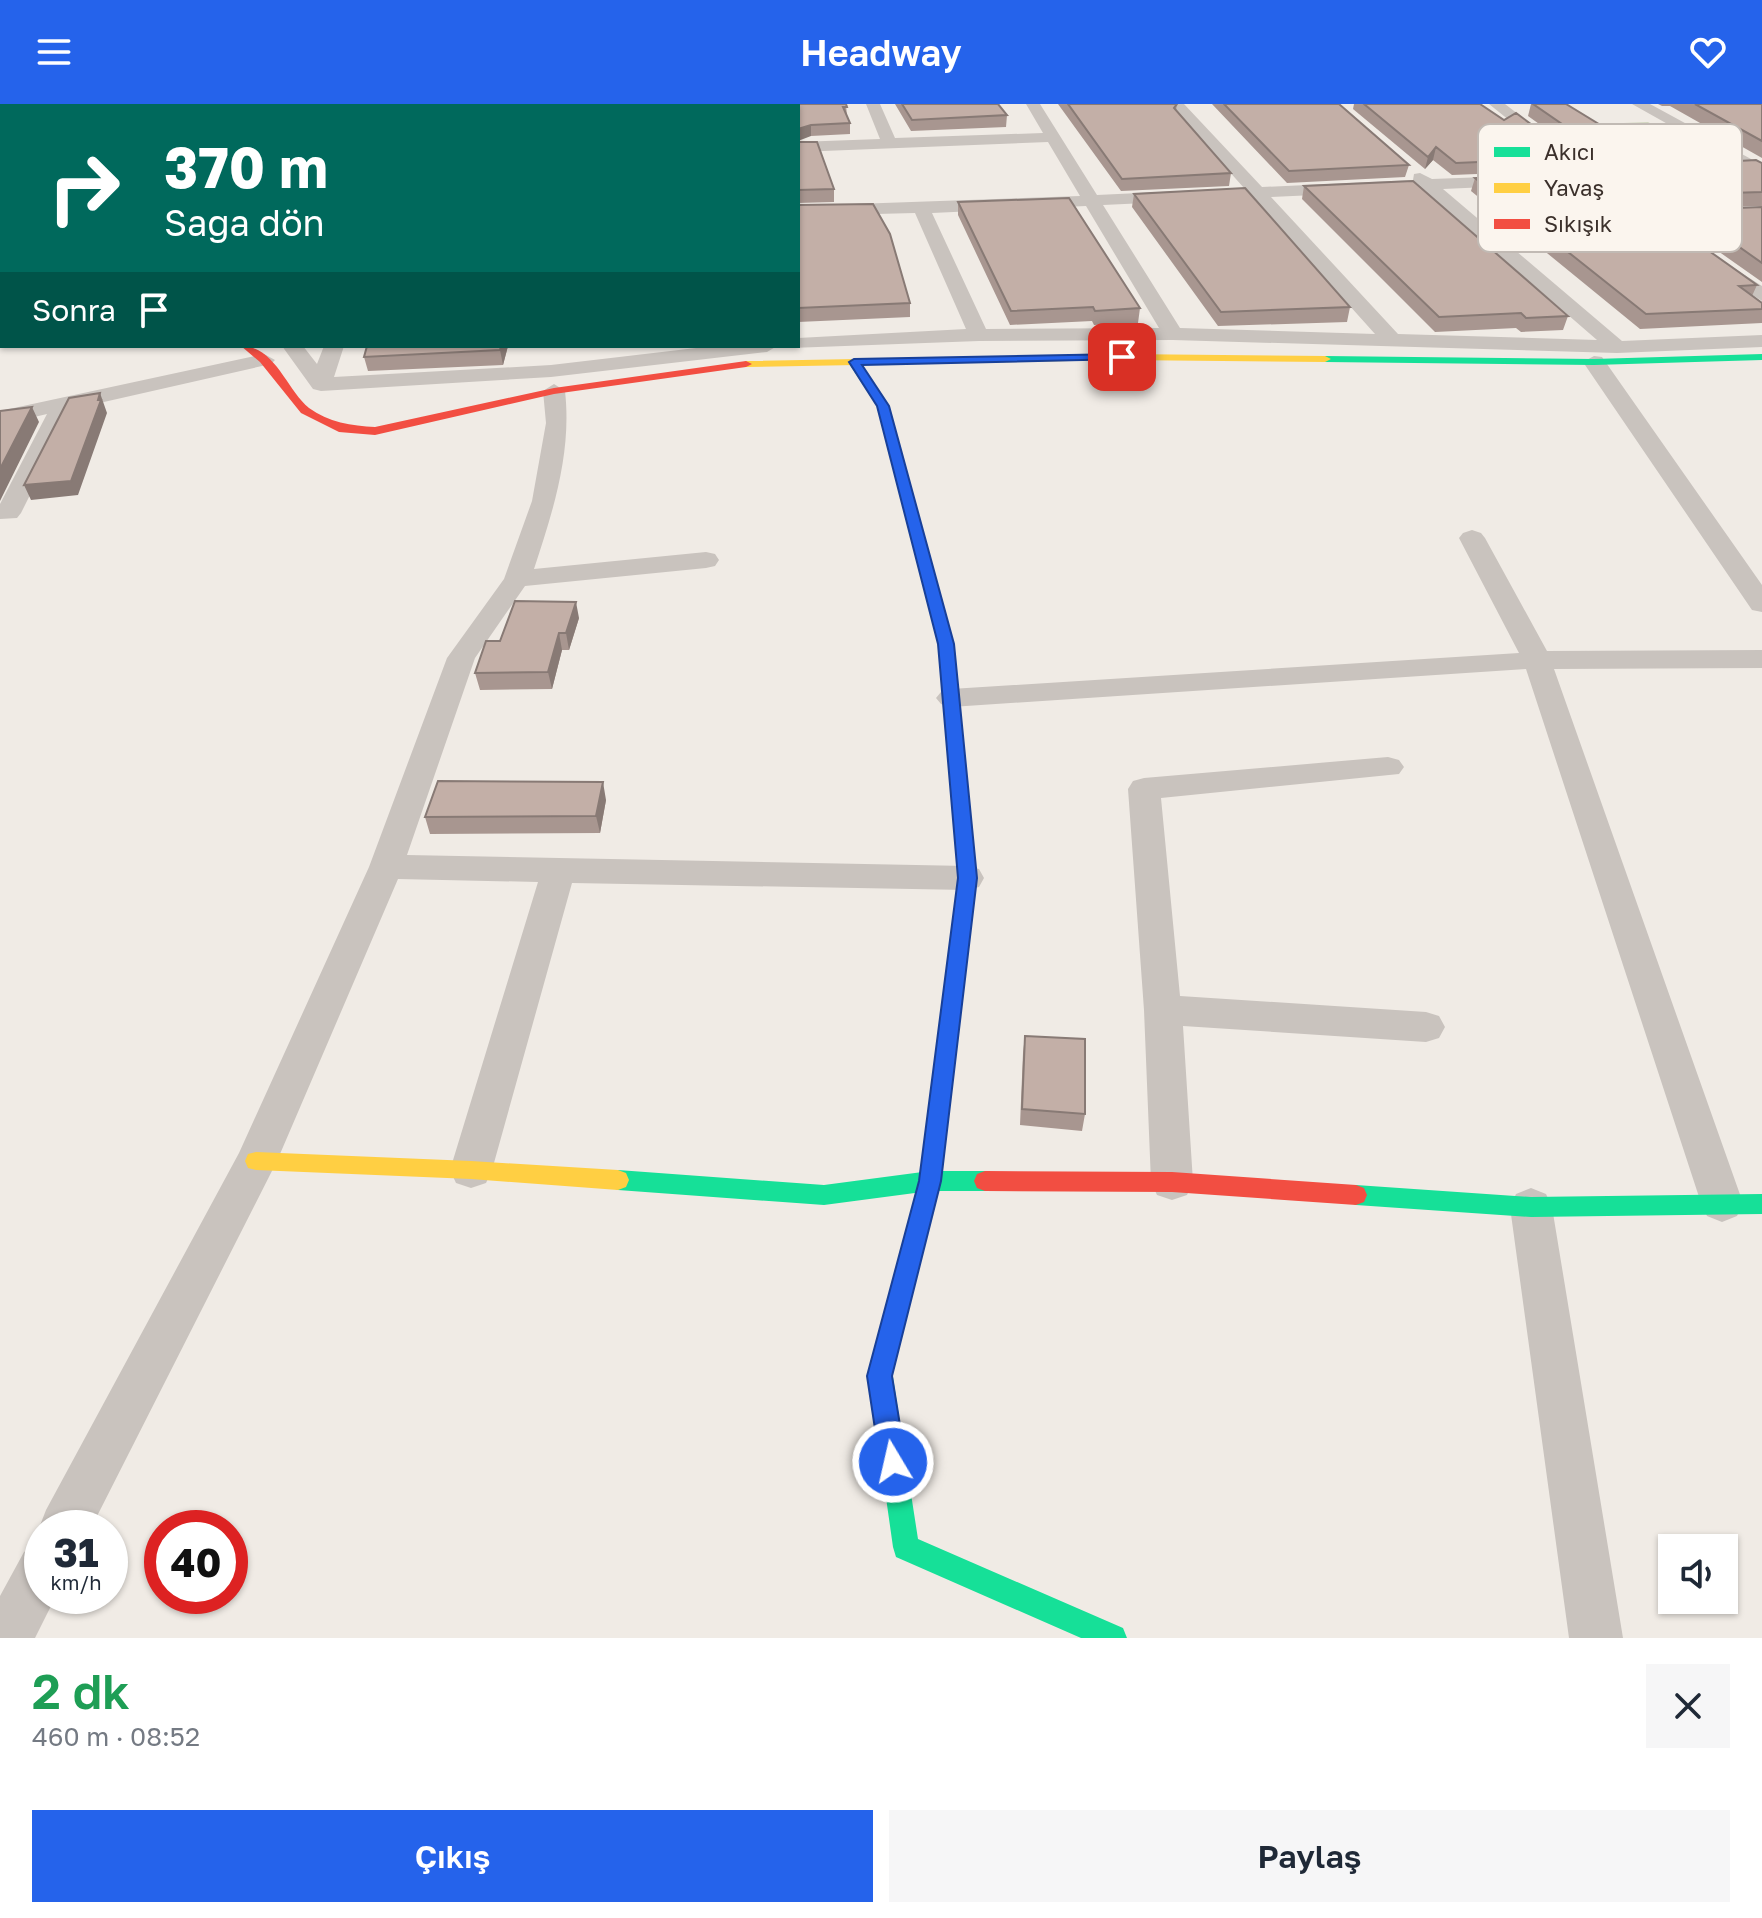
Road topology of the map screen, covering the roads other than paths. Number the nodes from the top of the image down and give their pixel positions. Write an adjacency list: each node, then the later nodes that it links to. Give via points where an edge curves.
1 (873, 104): 9 (street)
2 (1033, 104): 8 (street)
3 (1176, 104): 16 (street)
4 (1496, 104): 6 (street)
5 (1639, 104): 7 (street)
6 (1523, 124)
7 (1675, 124)
8 (1053, 137): 9 (street); 17 (street)
9 (890, 144): 10 (street)
10 (800, 147)
11 (1742, 161): 13 (street)
12 (1405, 165): 15 (street)
13 (1762, 172)
14 (1478, 183): 15 (street)
15 (1428, 185): 16 (street); 22 (street)
16 (1257, 193): 17 (street); 28 (street)
17 (1091, 200): 18 (street); 26 (street)
18 (921, 208): 19 (street); 27 (street)
19 (800, 211)
20 (1742, 213): 21 (street)
21 (1762, 213)
22 (1478, 228)
23 (1506, 252): 30 (street)
24 (1700, 252): 25 (street)
25 (1762, 295)
26 (1173, 334): 27 (street); 28 (street)
27 (979, 335): 29 (street)
28 (1394, 342): 30 (street)
29 (800, 344)
30 (1617, 347): 36 (street)
31 (294, 348): 40 (street)
32 (333, 348): 40 (street)
33 (554, 348): 39 (street)
34 (755, 348): 39 (street)
35 (255, 353): 39 (street, via 305,410 343,429 375,431); 41 (street)
36 (1761, 354): 38 (street)
37 (854, 362): 38 (street, via 1122,357); 39 (street, via 742,364); 50 (street, via 883,406 946,644)
38 (1594, 362): 47 (street)
39 (553, 381): 40 (street); 46 (street, via 557,423 544,501)
40 (321, 384)
41 (65, 402): 42 (street); 43 (street)
42 (0, 418)
43 (8, 513)
44 (1472, 538): 49 (street)
45 (706, 560): 46 (street)
46 (517, 579): 52 (street, via 461,658)
47 (1762, 604)
48 (1762, 659): 49 (street)
49 (1537, 660): 50 (street); 61 (street)
50 (951, 698): 54 (street)
51 (1388, 767): 55 (street, via 1144,789)
52 (386, 867): 53 (street); 57 (street)
53 (559, 870): 54 (street); 58 (street)
54 (967, 878): 59 (street)
55 (1163, 1010): 56 (street); 60 (street)
56 (1426, 1027)
57 (256, 1161): 58 (street); 64 (street)
58 (471, 1170): 59 (street, via 824,1195)
59 (930, 1181): 60 (street); 67 (street, via 879,1376 906,1547)
60 (1172, 1182): 63 (street)
61 (1722, 1203): 62 (street); 63 (street)
62 (1762, 1204)
63 (1531, 1207): 68 (street)
64 (73, 1510)
65 (24, 1604): 66 (street)
66 (6, 1638)
67 (1113, 1638)
68 (1596, 1638)

